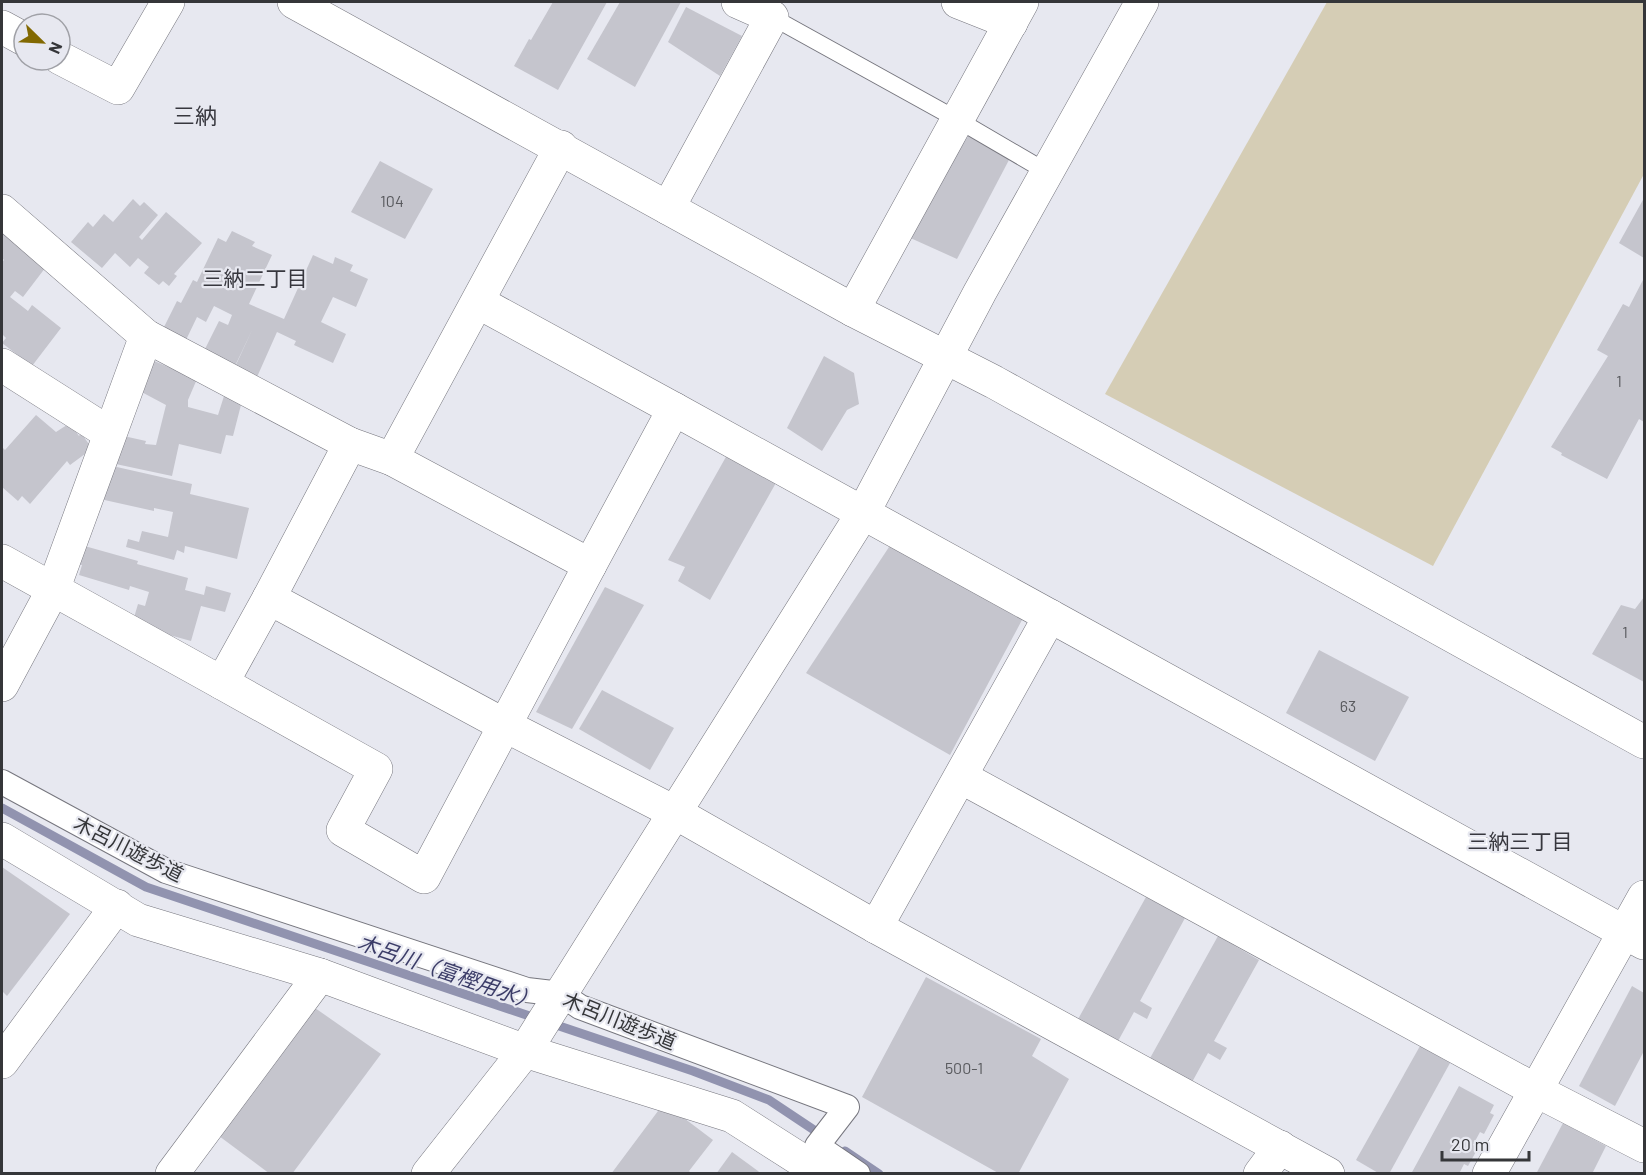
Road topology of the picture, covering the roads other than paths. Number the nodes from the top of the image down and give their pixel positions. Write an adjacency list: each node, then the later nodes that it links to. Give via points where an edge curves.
1 (168, 2): 8 (street, via 118,88)
2 (738, 2): 7 (street)
3 (958, 2): 6 (street)
4 (1142, 2): 11 (street)
5 (316, 6): 10 (street)
6 (1017, 12): 9 (street)
7 (772, 17): 9 (lane); 12 (street)
8 (72, 64)
9 (958, 120): 11 (lane); 15 (street)
10 (561, 147): 12 (street); 14 (street)
11 (1047, 172): 17 (street)
12 (668, 208): 15 (street)
13 (2, 211): 16 (street)
14 (478, 302): 19 (street); 22 (street)
15 (853, 309): 17 (street)
16 (146, 336): 20 (street); 21 (street)
17 (945, 357): 23 (street); 32 (street)
18 (2, 365): 20 (street)
19 (674, 409): 23 (street); 25 (street)
20 (109, 433): 26 (street)
21 (350, 444): 22 (street); 27 (street)
22 (392, 459): 25 (street)
23 (863, 513): 28 (street); 35 (street)
24 (2, 561): 26 (street)
25 (590, 565): 31 (street)
26 (52, 590): 29 (street); 30 (street)
27 (269, 598): 29 (street); 31 (street)
28 (1050, 616): 33 (street); 40 (street)
29 (222, 683): 31 (street, via 376,769 343,830 424,878)
30 (2, 684)
31 (506, 726): 35 (street)
32 (1644, 742)
33 (961, 777): 39 (street); 44 (street)
34 (2, 782): 42 (street, 木呂川遊歩道, via 166,871 527,990)
35 (674, 812): 39 (street); 42 (street)
36 (2, 839): 38 (street)
37 (1644, 897): 40 (street)
38 (117, 906): 41 (street, via 138,920); 43 (street)
39 (876, 927): 46 (street)
40 (1635, 938): 44 (street)
41 (320, 975): 42 (street); 48 (street)
42 (545, 1019): 47 (street); 47 (street, 木呂川遊歩道, via 580,1007 847,1107); 49 (street)
43 (2, 1062)
44 (1537, 1091): 45 (street); 53 (street)
45 (1644, 1146)
46 (1280, 1147): 51 (street); 52 (street)
47 (822, 1158): 50 (street, via 817,1146)
48 (172, 1173)
49 (428, 1173)
50 (858, 1173)
51 (1260, 1173)
52 (1328, 1173)
53 (1489, 1173)

